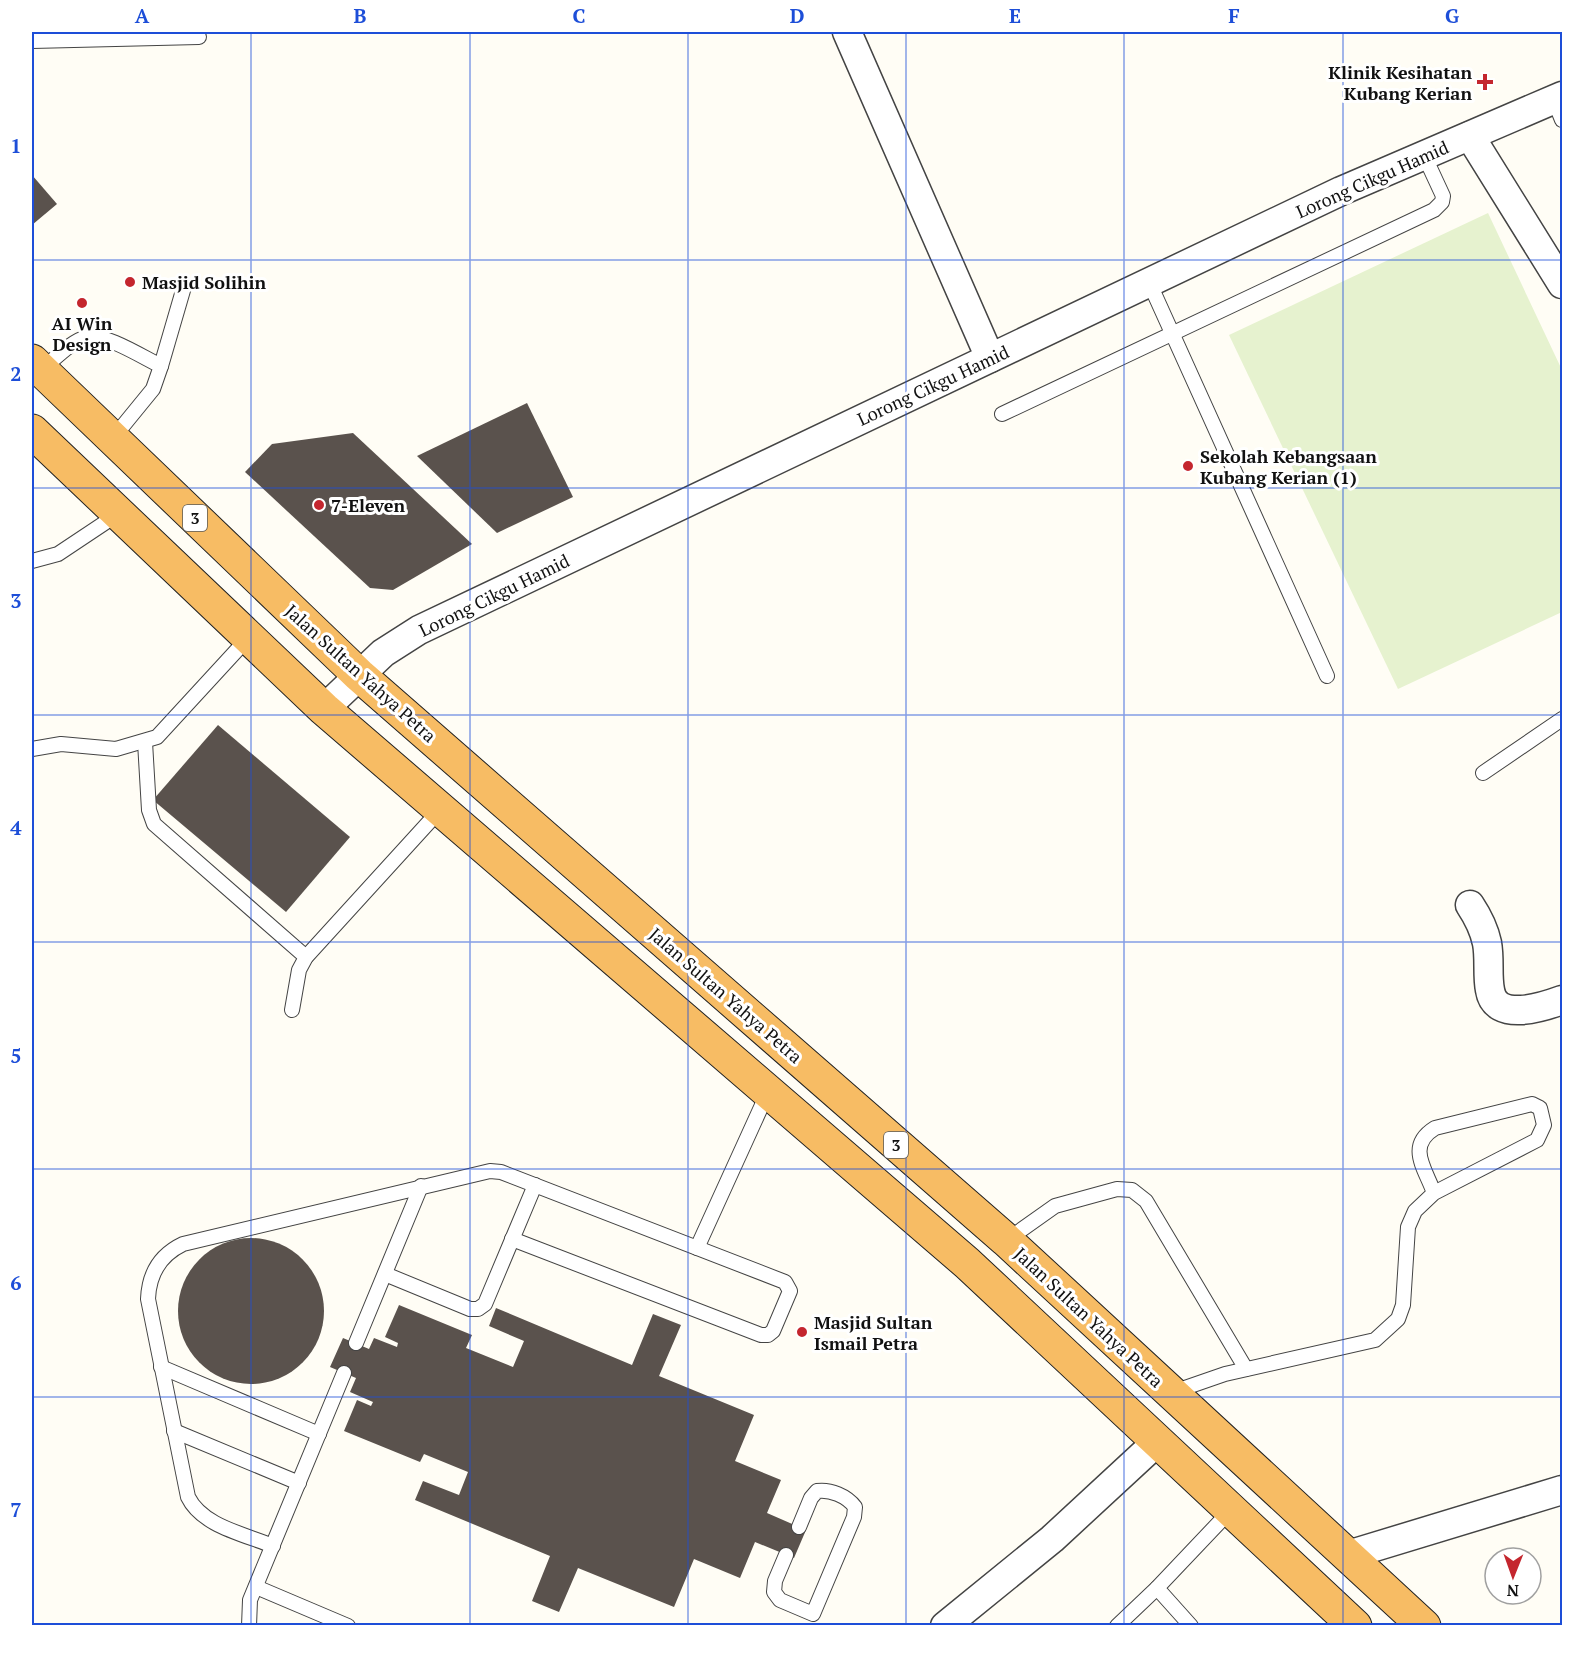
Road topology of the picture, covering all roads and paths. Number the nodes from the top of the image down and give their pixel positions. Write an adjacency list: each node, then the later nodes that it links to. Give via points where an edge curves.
1 (853, 33): 11 (street)
2 (199, 37): 3 (lane)
3 (32, 41)
4 (1560, 105): 5 (street, Lorong Cikgu Hamid)
5 (1470, 136): 6 (street, Lorong Cikgu Hamid); 8 (street)
6 (1424, 155): 7 (street, Lorong Cikgu Hamid, via 1341,190); 10 (lane, via 1443,196 1434,210)
7 (1149, 282): 10 (lane); 11 (street, Lorong Cikgu Hamid)
8 (1563, 284)
9 (184, 287): 13 (lane)
10 (1172, 333): 14 (lane); 21 (lane)
11 (990, 358): 20 (street, Lorong Cikgu Hamid, via 419,630 383,653)
12 (36, 365): 13 (lane, via 89,337 102,338); 16 (highway, Jalan Sultan Yahya Petra / 3)
13 (161, 366): 16 (lane, via 153,389)
14 (1002, 414)
15 (32, 431): 17 (highway, 3)
16 (113, 438): 20 (highway, Jalan Sultan Yahya Petra / 3)
17 (119, 513): 18 (lane, via 58,554); 19 (highway, 3)
18 (32, 561)
19 (249, 637): 22 (highway, 3); 24 (lane, via 168,729)
20 (359, 675): 22 (street, Lorong Cikgu Hamid); 37 (highway, Jalan Sultan Yahya Petra / 3)
21 (1327, 676)
22 (324, 709): 27 (highway, 3)
23 (1563, 719): 26 (lane)
24 (146, 742): 25 (lane, via 116,749 61,744); 29 (lane, via 149,810 154,824)
25 (32, 750)
26 (1483, 773)
27 (440, 810): 29 (lane); 32 (highway, 3)
28 (1470, 905): 30 (street, via 1487,943 1490,992 1501,1006 1524,1012)
29 (306, 957): 31 (lane, via 299,970)
30 (1563, 1000)
31 (292, 1010)
32 (768, 1092): 38 (lane); 47 (highway, 3, via 966,1263)
33 (535, 1185): 34 (lane, via 490,1171); 36 (lane); 38 (lane)
34 (421, 1186): 39 (lane); 41 (lane, via 195,1240 172,1249 156,1266 148,1287)
35 (1434, 1193): 35 (lane, via 1537,1140 1544,1125 1540,1108 1532,1104 1435,1128 1423,1136 1418,1150); 42 (lane, via 1415,1211 1408,1227 1403,1305 1390,1328 1375,1340)
36 (512, 1239): 38 (lane, via 761,1335 770,1334 789,1294 788,1284); 39 (lane, via 485,1304 478,1310)
37 (1006, 1240): 42 (lane, via 1055,1206 1117,1189 1132,1190 1146,1201); 44 (highway, Jalan Sultan Yahya Petra / 3)
38 (697, 1248)
39 (385, 1274): 40 (lane)
40 (356, 1343)
41 (161, 1367): 45 (lane); 46 (lane)
42 (1246, 1369): 44 (lane)
43 (344, 1373): 46 (lane)
44 (1172, 1393): 54 (highway, Jalan Sultan Yahya Petra / 3)
45 (174, 1431): 48 (lane); 52 (lane, via 188,1497 195,1510 207,1519)
46 (319, 1434): 48 (lane)
47 (1158, 1441): 50 (highway, 3); 60 (street, via 1052,1539)
48 (299, 1483): 52 (lane)
49 (1563, 1490): 54 (street)
50 (1231, 1510): 56 (lane); 63 (highway, 3)
51 (799, 1527): 57 (lane, via 817,1491 827,1491 855,1506)
52 (273, 1546): 55 (lane)
53 (786, 1555): 57 (lane, via 774,1592 780,1600)
54 (1348, 1555): 64 (highway, Jalan Sultan Yahya Petra / 3)
55 (256, 1587): 58 (lane, via 250,1600); 59 (lane)
56 (1157, 1588): 61 (lane); 62 (lane)
57 (817, 1620)
58 (249, 1626)
59 (348, 1626)
60 (945, 1626)
61 (1117, 1626)
62 (1191, 1626)
63 (1355, 1626)
64 (1424, 1626)

